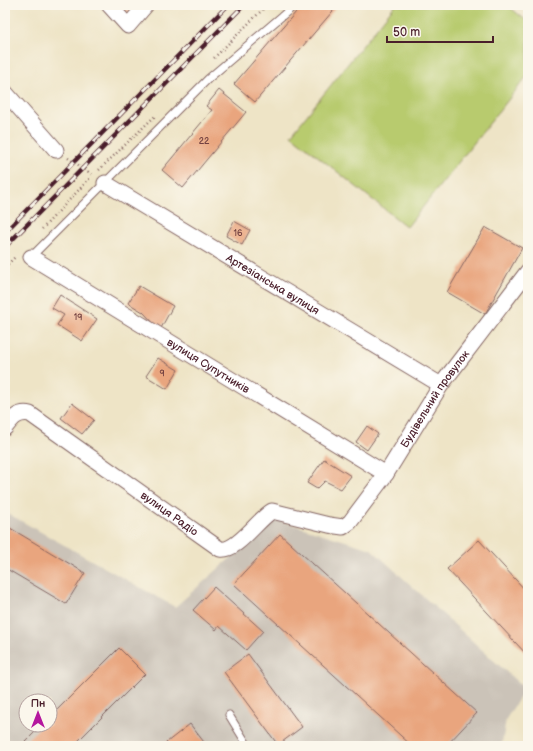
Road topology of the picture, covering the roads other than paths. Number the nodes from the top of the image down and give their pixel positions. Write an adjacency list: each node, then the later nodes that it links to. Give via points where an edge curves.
1 (109, 5): 2 (street, via 128,26)
2 (146, 5)
3 (295, 5): 6 (lane, via 208,79)
4 (5, 92): 5 (street)
5 (56, 150)
6 (106, 183): 7 (lane); 9 (street, Артезіанська вулиця)
7 (32, 257): 11 (street, вулиця Супутників)
8 (528, 271): 9 (street, Будівельний провулок)
9 (442, 385): 11 (street, Будівельний провулок)
10 (5, 428): 12 (street, вулиця Радіо, via 18,414 30,414 224,550 234,546 272,511)
11 (386, 474): 12 (street, Будівельний провулок, via 350,522)
12 (343, 527)
13 (229, 715): 14 (lane)
14 (248, 746)

